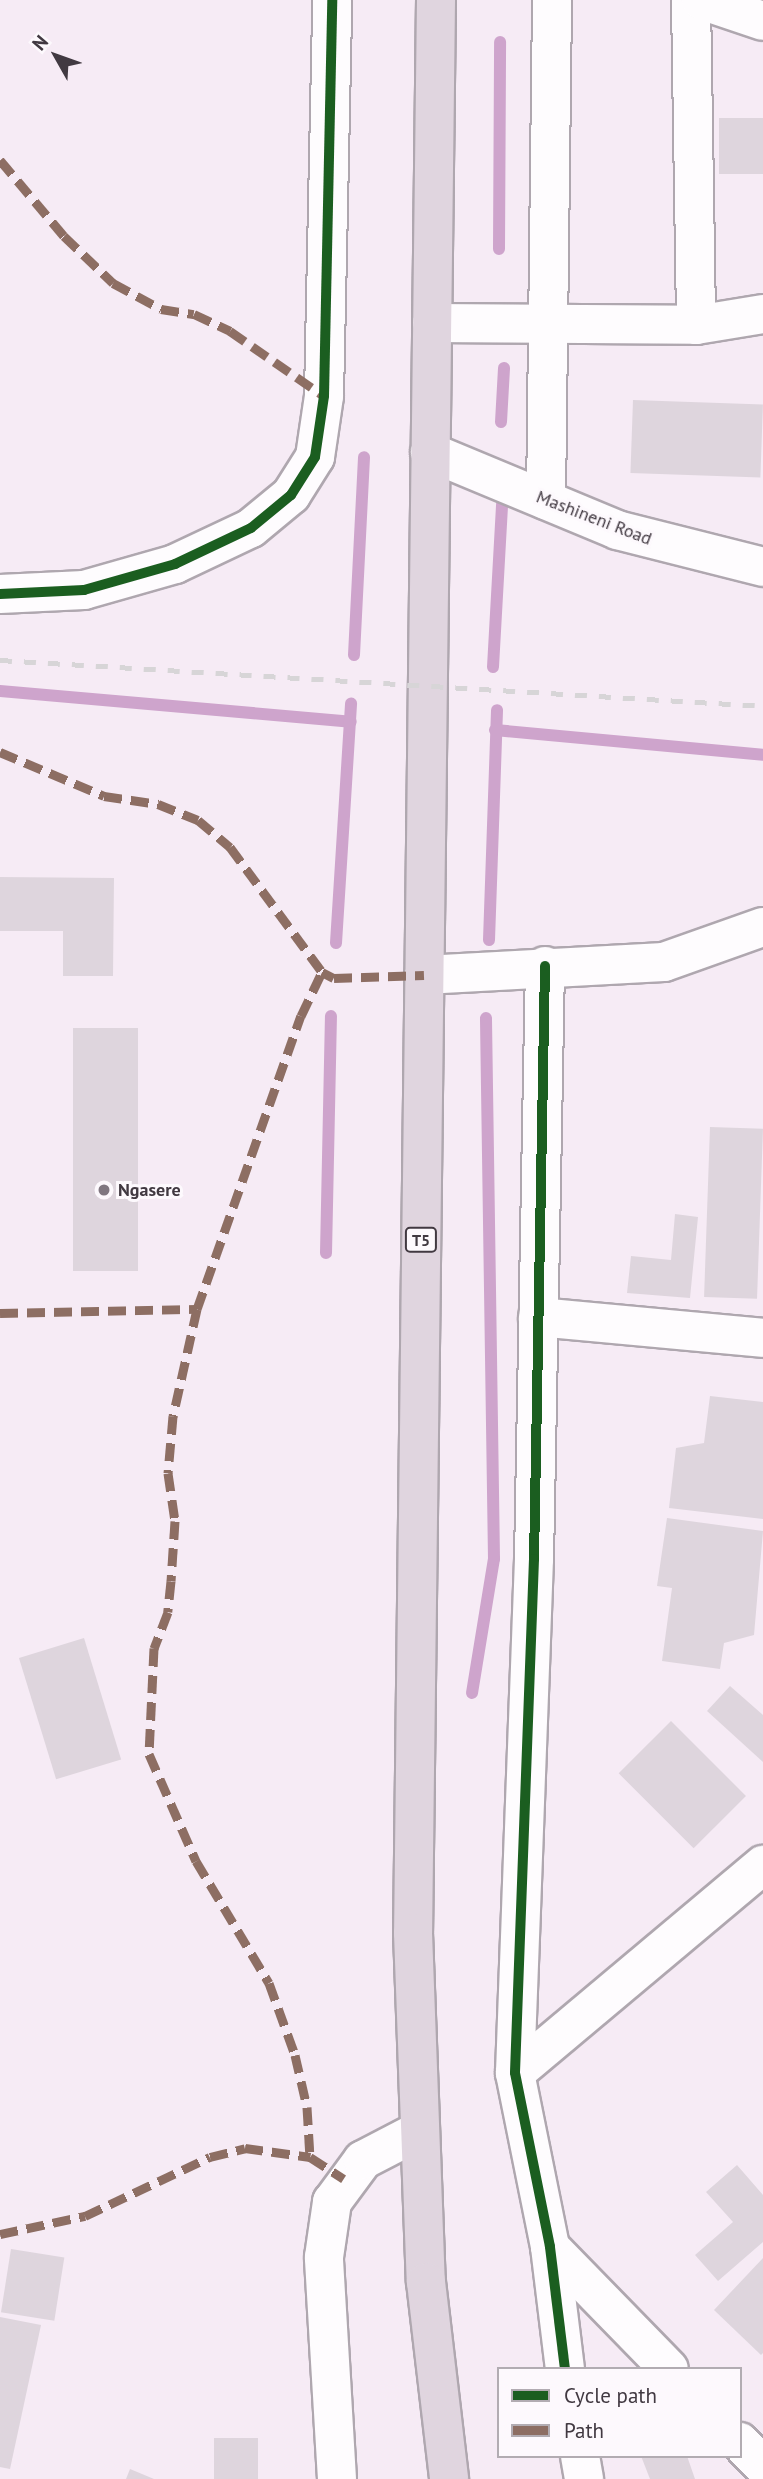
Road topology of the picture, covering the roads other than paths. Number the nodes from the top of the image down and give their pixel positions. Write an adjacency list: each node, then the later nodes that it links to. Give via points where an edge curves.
1 (332, 0): 14 (street, via 324,396 315,457 290,495 251,528 175,564 84,590)
2 (436, 0): 8 (highway, T5)
3 (552, 0): 9 (street)
4 (691, 0): 10 (street)
5 (701, 0): 6 (street)
6 (763, 22)
7 (763, 314): 10 (street)
8 (432, 323): 9 (street); 11 (highway, T5)
9 (551, 324): 10 (street); 12 (street)
10 (696, 325)
11 (430, 452): 12 (street, Mashineni Road); 17 (highway, T5)
12 (546, 500): 13 (street, Mashineni Road, via 617,530)
13 (763, 567)
14 (0, 594)
15 (763, 927): 16 (street, via 664,962)
16 (545, 966): 17 (street); 18 (street)
17 (424, 975): 22 (highway, T5, via 414,1933)
18 (538, 1317): 19 (street); 21 (street)
19 (763, 1338)
20 (763, 1865): 21 (street)
21 (515, 2073): 23 (street)
22 (417, 2132): 29 (street, via 363,2160 332,2202 324,2257); 30 (highway, T5, via 426,2282)
23 (550, 2247): 24 (street); 25 (street)
24 (565, 2367)
25 (667, 2367)
26 (742, 2444): 28 (street)
27 (580, 2458): 31 (street)
28 (763, 2466)
29 (337, 2479)
30 (449, 2479)
31 (584, 2479)

